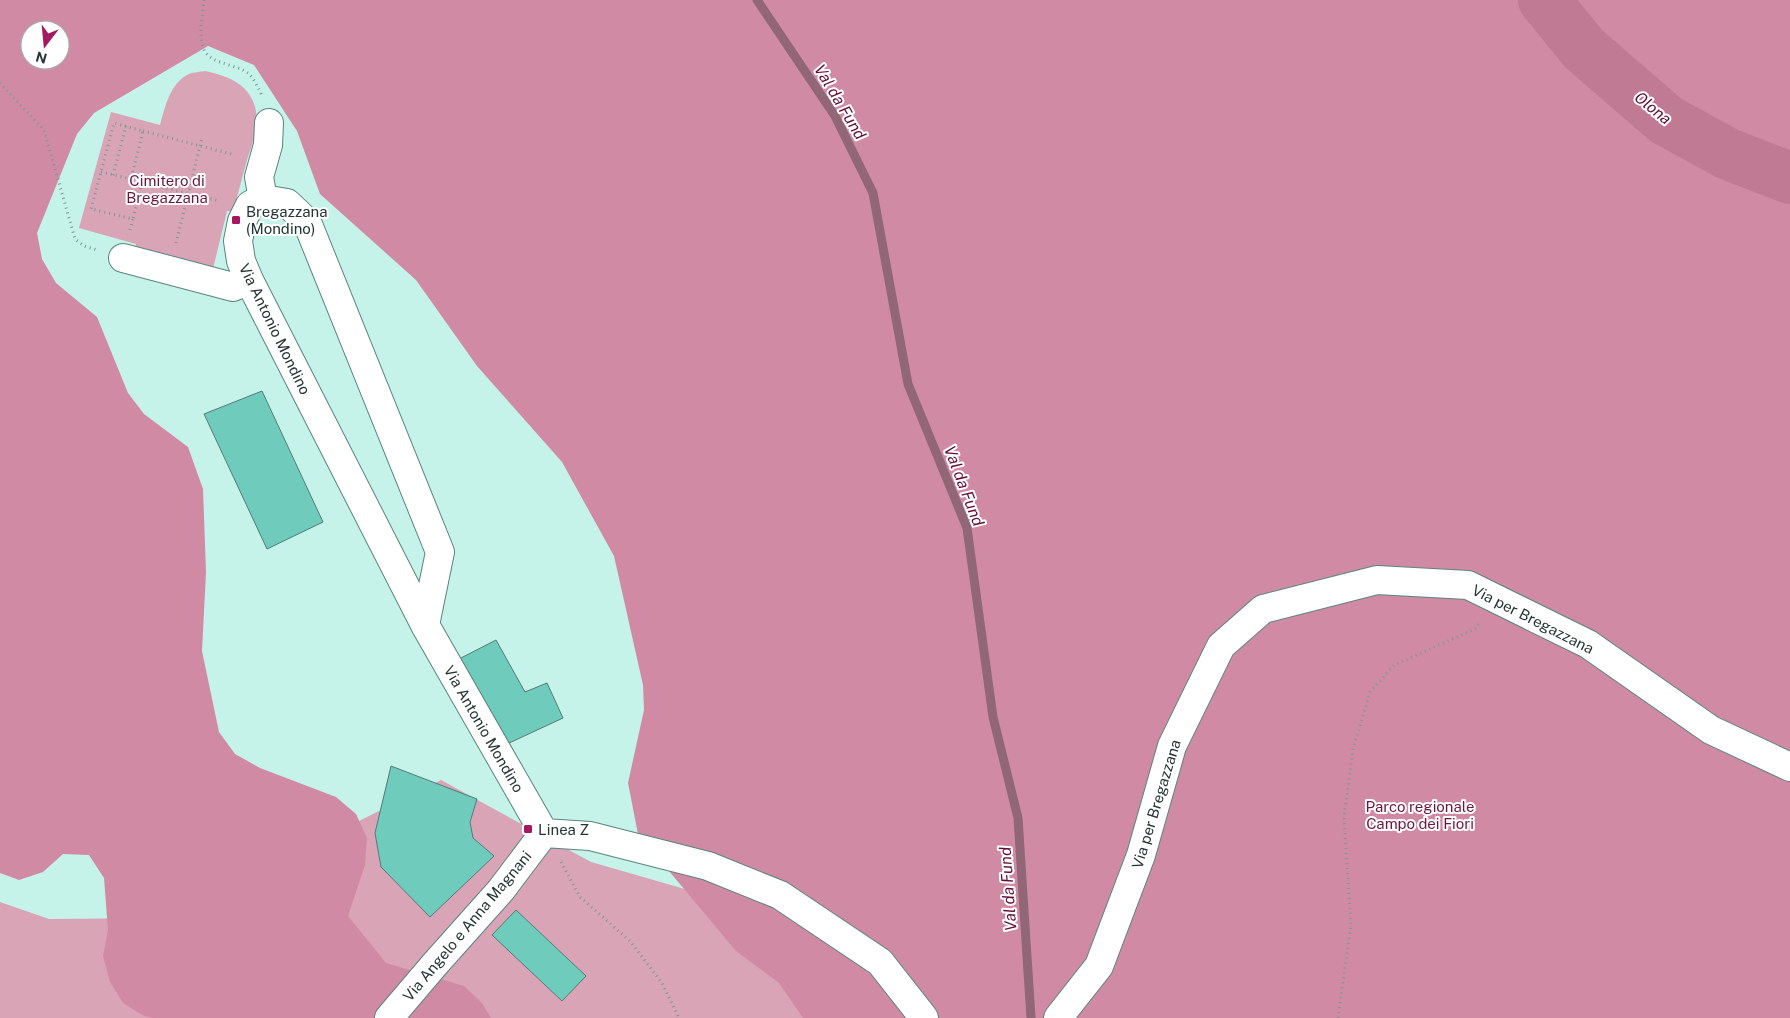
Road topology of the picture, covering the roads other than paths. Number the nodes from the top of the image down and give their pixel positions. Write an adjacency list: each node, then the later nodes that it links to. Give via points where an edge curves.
1 (269, 123): 2 (street, via 268,145 259,177)
2 (263, 199): 4 (street, Via Antonio Mondino, via 250,205 242,221 238,241 241,261); 5 (street, via 287,203 307,222 440,552)
3 (123, 258): 4 (street, via 234,287)
4 (249, 280): 5 (street, Via Antonio Mondino)
5 (425, 625): 7 (street, Via Antonio Mondino)
6 (1790, 767): 10 (street, Via per Bregazzana, via 1712,730 1588,644 1468,585 1378,580 1263,609 1221,646 1172,746 1141,855 1099,966)
7 (544, 833): 8 (street, Via Angelo e Anna Magnani, via 501,890); 9 (street, via 590,836 708,866 780,895 880,962)
8 (389, 1018)
9 (924, 1018)
10 (1058, 1018)

